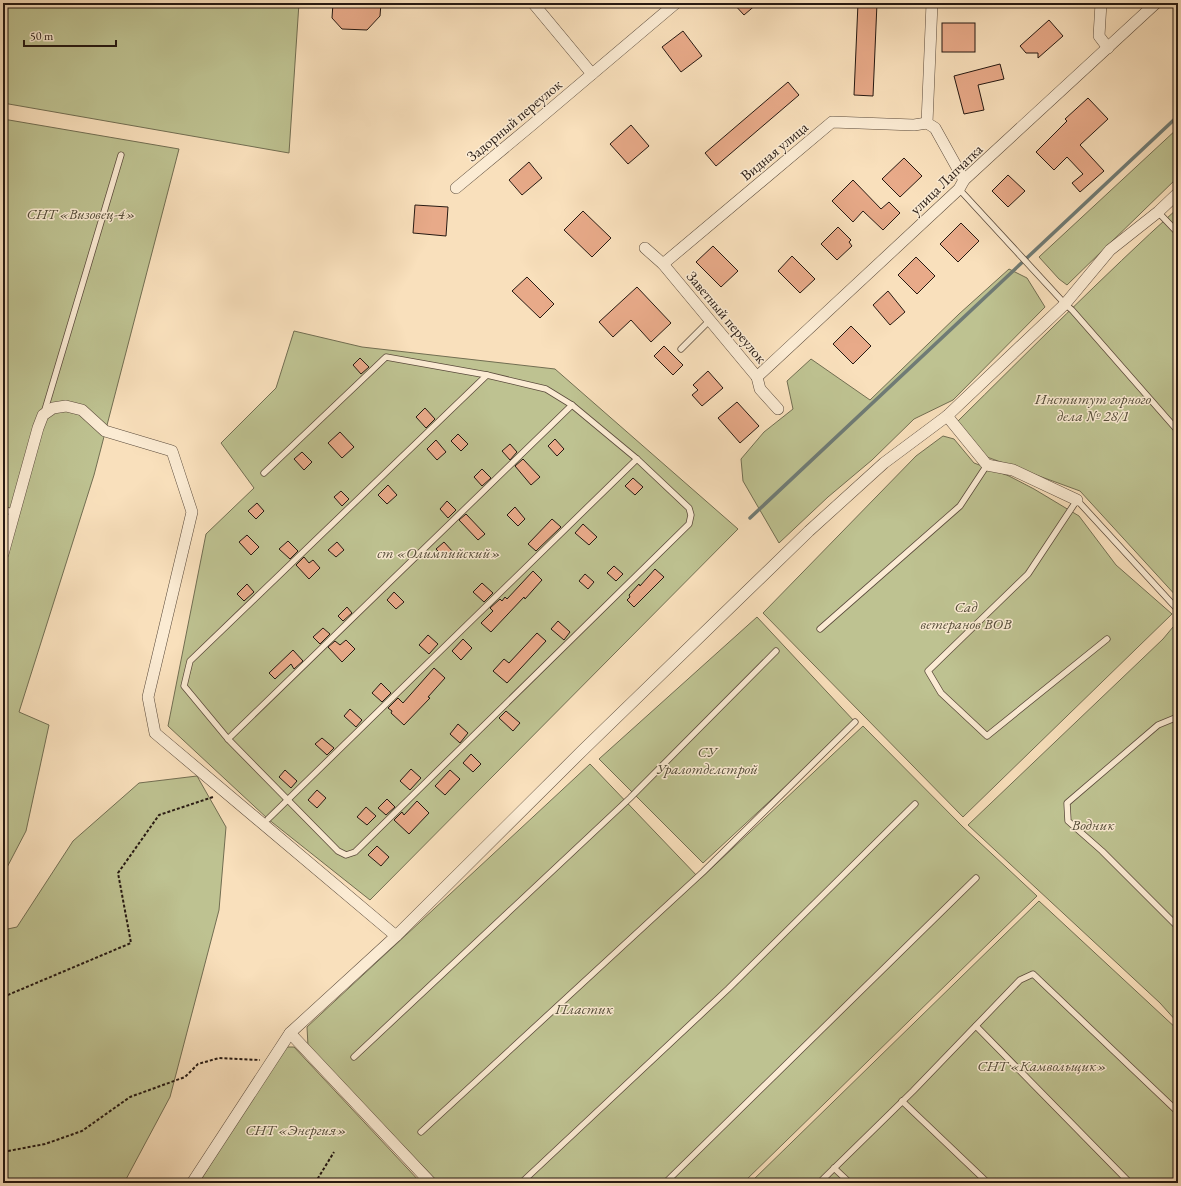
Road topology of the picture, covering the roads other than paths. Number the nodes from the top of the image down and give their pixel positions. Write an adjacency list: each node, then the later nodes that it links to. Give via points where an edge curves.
1 (533, 3): 7 (street)
2 (676, 3): 7 (street, Задорный переулок)
3 (932, 3): 8 (street)
4 (1101, 3): 6 (street, via 1099,36)
5 (1156, 3): 6 (street, улица Лапчатка)
6 (1108, 48): 10 (street, улица Лапчатка)
7 (592, 74): 11 (street, Задорный переулок)
8 (927, 123): 10 (street, via 935,128); 16 (street, Видная улица, via 914,125 832,122)
9 (121, 155): 24 (lane)
10 (961, 185): 17 (lane); 21 (street, улица Лапчатка)
11 (456, 188)
12 (1178, 193): 13 (street)
13 (1158, 212): 14 (lane); 17 (street, via 1110,250)
14 (1178, 233)
15 (645, 248): 16 (street, Заветный переулок)
16 (663, 264): 18 (street, Заветный переулок)
17 (1064, 304): 25 (street); 26 (lane)
18 (710, 320): 19 (lane); 21 (street, Заветный переулок)
19 (681, 349)
20 (487, 375): 22 (lane, via 546,389); 29 (lane, via 386,357); 40 (lane, via 190,661 184,686)
21 (757, 377): 23 (street, Заветный переулок, via 760,389)
22 (572, 405): 27 (lane); 40 (lane)
23 (778, 409)
24 (43, 415): 32 (street); 43 (street, via 53,408 66,406 82,410 105,431 172,452 192,512 148,697 155,733 225,793)
25 (947, 416): 28 (street); 46 (street, via 884,463 809,531)
26 (1178, 431)
27 (637, 459): 41 (lane); 41 (lane, via 689,508 689,524 355,852 346,855 338,851)
28 (987, 465): 30 (street, via 1013,470); 35 (lane, via 960,506)
29 (264, 473)
30 (1077, 500): 34 (lane); 36 (lane, via 1028,574 928,671 941,694 987,736)
31 (3, 510): 32 (lane)
32 (15, 512): 33 (street)
33 (3, 554)
34 (1178, 610)
35 (820, 629)
36 (1107, 639)
37 (776, 652): 49 (lane, via 630,798)
38 (855, 722): 52 (lane, via 697,877)
39 (1178, 722): 45 (lane, via 1175,718 1158,725 1067,803 1068,821)
40 (228, 739): 41 (lane)
41 (288, 799): 43 (lane)
42 (915, 804): 56 (lane, via 728,989)
43 (264, 821): 46 (street)
44 (976, 878): 57 (lane)
45 (1178, 927)
46 (396, 936): 48 (street)
47 (976, 1026): 50 (lane); 51 (lane, via 1020,980 1033,974); 61 (lane)
48 (290, 1033): 54 (street); 55 (street)
49 (354, 1057)
50 (902, 1101): 53 (lane); 60 (lane)
51 (1178, 1112)
52 (421, 1132)
53 (834, 1168): 58 (lane); 59 (lane)
54 (192, 1183)
55 (431, 1183)
56 (521, 1183)
57 (665, 1183)
58 (820, 1183)
59 (850, 1183)
60 (988, 1183)
61 (1130, 1183)

